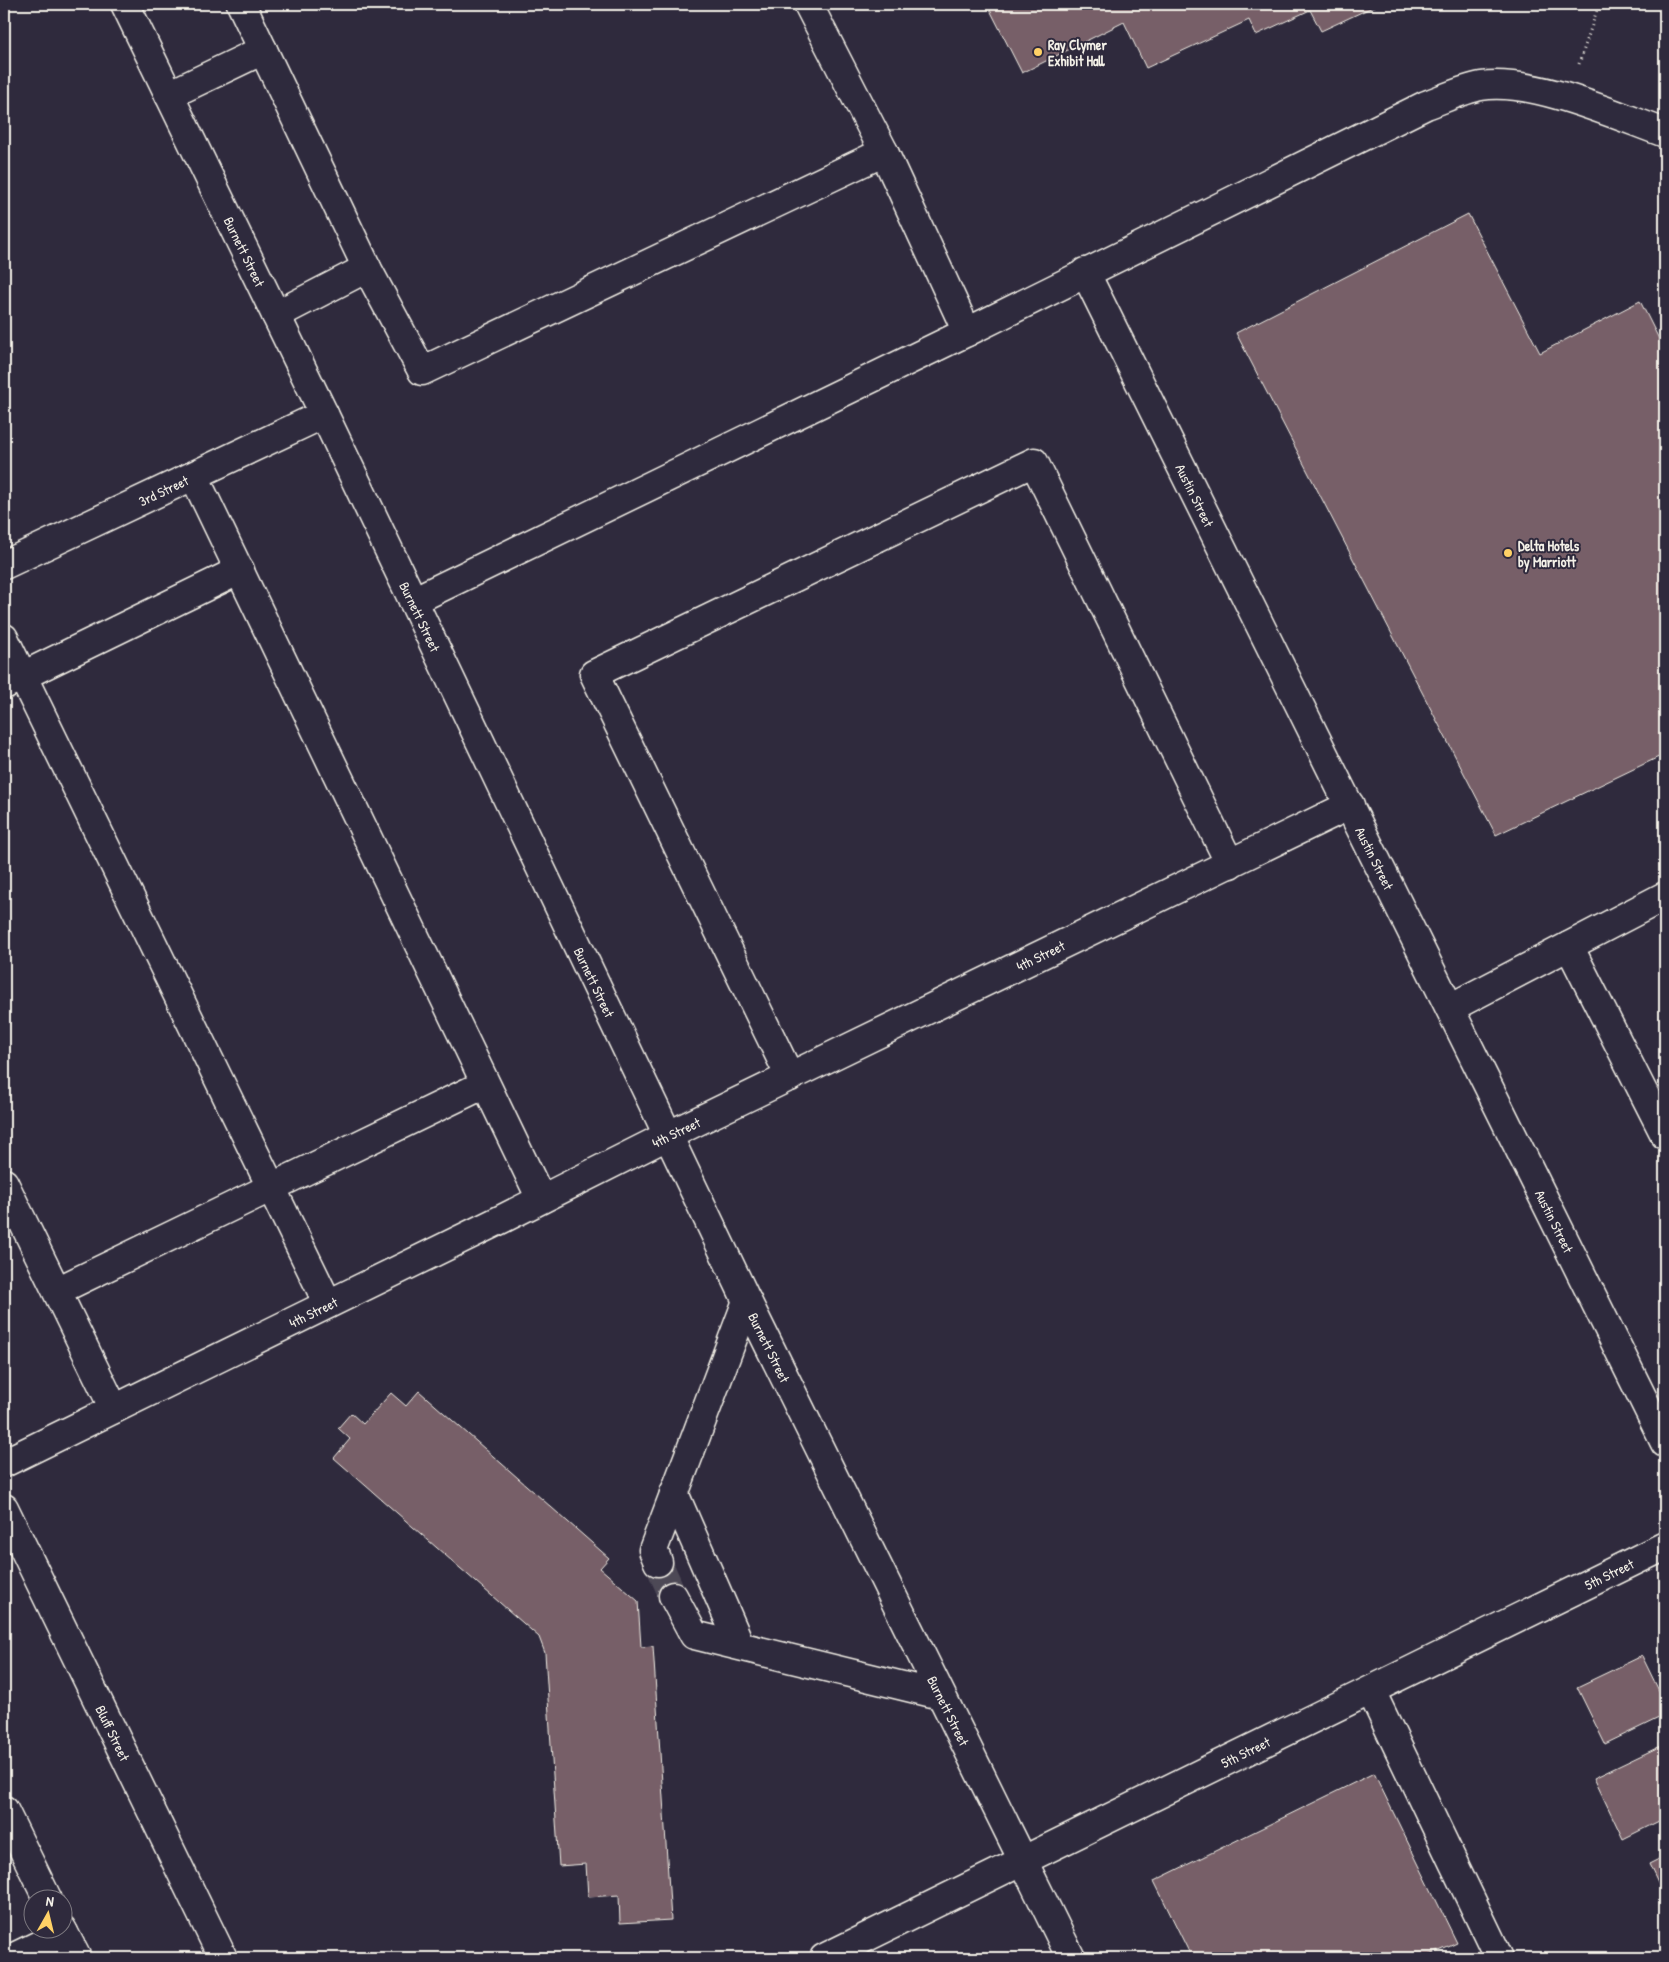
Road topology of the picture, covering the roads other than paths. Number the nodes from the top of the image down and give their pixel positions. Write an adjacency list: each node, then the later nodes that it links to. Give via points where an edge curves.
1 (125, 4): 5 (street, Burnett Street)
2 (241, 4): 4 (street)
3 (808, 4): 7 (street)
4 (263, 50): 5 (street); 8 (street)
5 (169, 95): 10 (street, Burnett Street)
6 (1665, 133): 9 (street, via 1568,98 1521,86 1480,86 1426,104)
7 (884, 152): 8 (street, via 422,371); 11 (street)
8 (367, 268): 10 (street)
9 (1085, 272): 11 (street); 19 (street, Austin Street)
10 (276, 315): 12 (street, Burnett Street)
11 (967, 332): 16 (street)
12 (324, 414): 13 (street, 3rd Street); 16 (street, Burnett Street)
13 (194, 476): 14 (street, 3rd Street); 15 (street)
14 (4, 565)
15 (240, 570): 18 (street); 25 (street)
16 (413, 602): 27 (street, Burnett Street)
17 (4, 638): 18 (street)
18 (13, 680): 29 (street)
19 (1350, 805): 20 (street, 4th Street); 23 (street, Austin Street)
20 (1230, 864): 24 (street, 4th Street); 24 (street, via 1034,462 594,674)
21 (1665, 896): 22 (street)
22 (1569, 946): 23 (street); 26 (street)
23 (1450, 1008): 35 (street, Austin Street)
24 (790, 1077): 27 (street, 4th Street)
25 (485, 1084): 29 (street); 30 (street)
26 (1665, 1135)
27 (667, 1136): 30 (street, 4th Street); 32 (street, Burnett Street)
28 (4, 1183): 31 (street)
29 (271, 1188): 31 (street); 33 (street)
30 (541, 1199): 33 (street, 4th Street)
31 (57, 1291): 34 (street)
32 (747, 1301): 37 (street); 44 (street, Burnett Street)
33 (328, 1304): 34 (street, 4th Street)
34 (114, 1409): 36 (street, 4th Street)
35 (1665, 1443)
36 (4, 1463)
37 (674, 1493): 40 (street, via 653,1550); 42 (street)
38 (4, 1508): 52 (street, Bluff Street)
39 (1665, 1546): 43 (street, 5th Street)
40 (658, 1562)
41 (673, 1596): 42 (street, via 694,1635)
42 (740, 1645): 44 (street)
43 (1371, 1691): 46 (street, 5th Street); 55 (street)
44 (940, 1695): 46 (street, Burnett Street)
45 (4, 1810): 47 (street)
46 (1023, 1862): 53 (street, 5th Street); 54 (street, Burnett Street)
47 (43, 1890)
48 (46, 1940): 50 (street)
49 (68, 1940): 51 (street)
50 (12, 1958)
51 (77, 1958)
52 (223, 1958)
53 (824, 1958)
54 (1071, 1958)
55 (1499, 1958)

